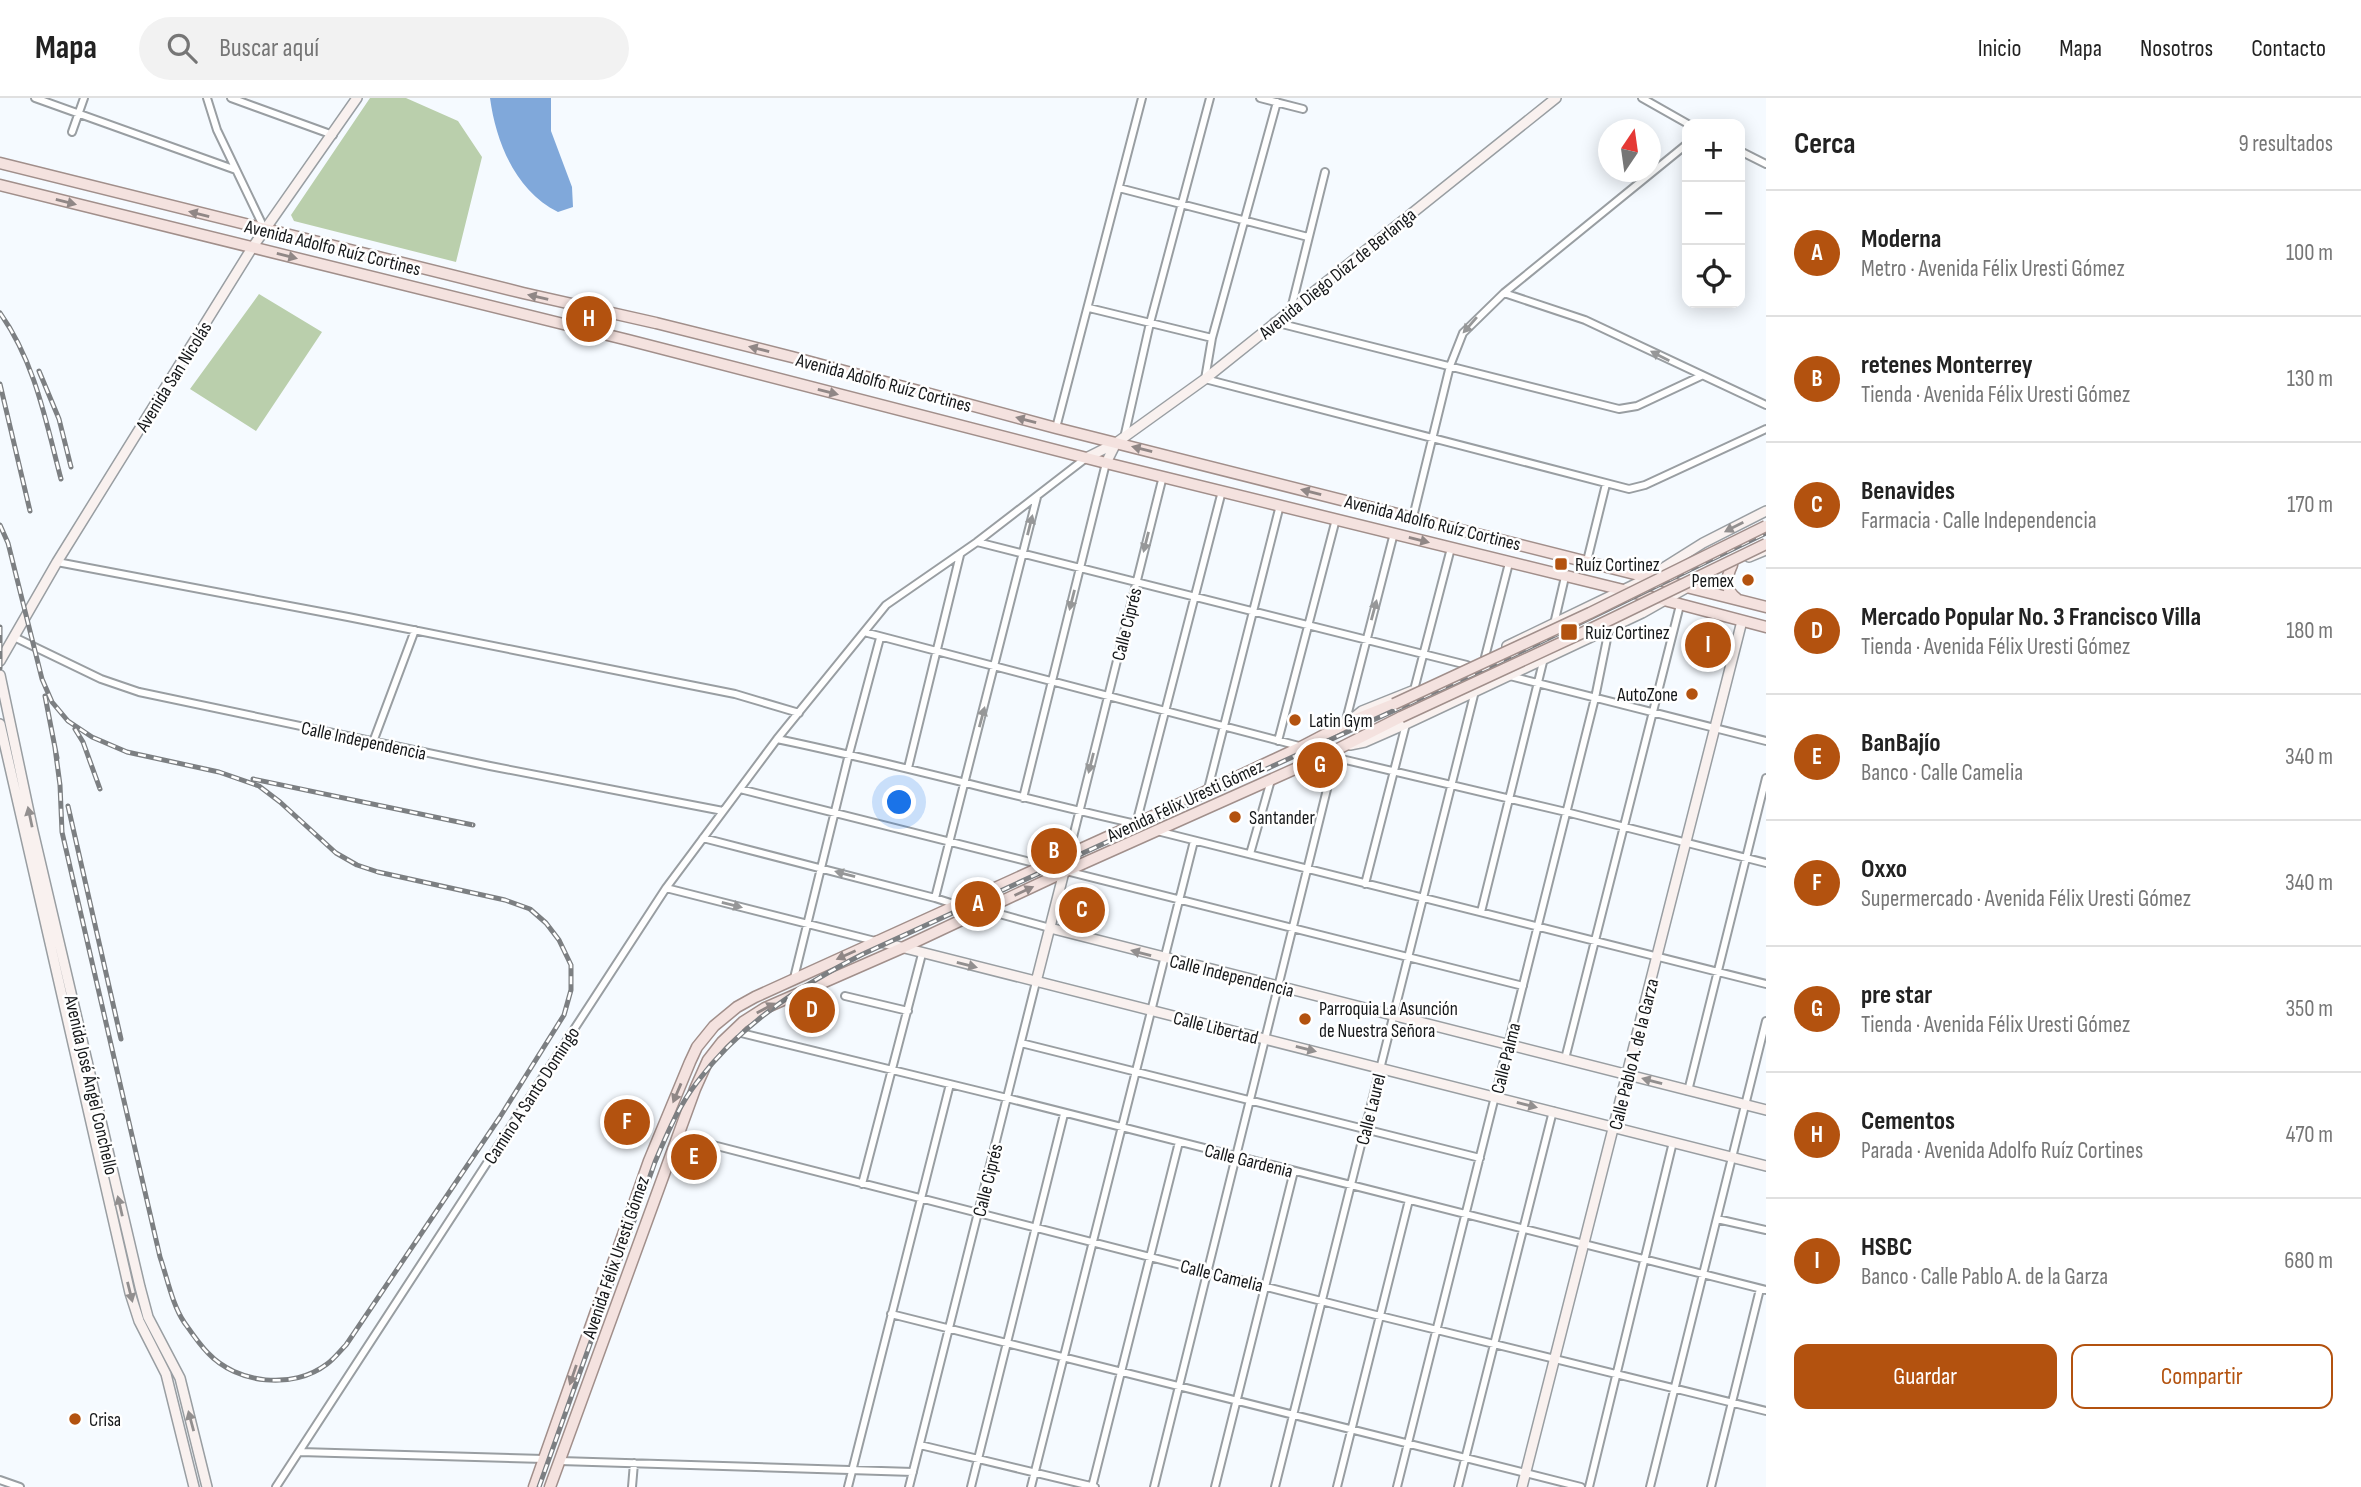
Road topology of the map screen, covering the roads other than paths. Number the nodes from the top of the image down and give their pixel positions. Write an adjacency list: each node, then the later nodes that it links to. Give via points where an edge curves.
1 (35, 98): 13 (street)
2 (84, 98): 13 (street)
3 (207, 98): 21 (street)
4 (231, 98): 16 (street)
5 (357, 98): 16 (street, Avenida San Nicolás)
6 (1142, 98): 24 (street)
7 (1210, 98): 25 (street)
8 (1260, 98): 11 (street)
9 (1556, 98): 32 (street, Avenida Diego Díaz de Berlanga)
10 (1642, 98): 14 (street)
11 (1277, 102): 12 (street); 26 (street)
12 (1303, 109)
13 (78, 114): 15 (street); 21 (street)
14 (1682, 121)
15 (72, 132)
16 (333, 135): 27 (street, Avenida San Nicolás)
17 (1682, 148): 30 (street)
18 (1745, 154): 20 (street)
19 (0, 163): 27 (main road, Avenida Adolfo Ruíz Cortines, one-way to 19)
20 (1766, 164)
21 (236, 170): 27 (street)
22 (1325, 172): 28 (street)
23 (0, 185): 29 (main road, Avenida Adolfo Ruíz Cortines, one-way to 29)
24 (1119, 188): 25 (street); 31 (street)
25 (1183, 203): 26 (street); 33 (street)
26 (1245, 220): 28 (street); 35 (street)
27 (265, 230): 29 (street, Avenida San Nicolás); 40 (main road, Avenida Adolfo Ruíz Cortines, one-way to 27, via 792,357)
28 (1308, 237): 32 (street)
29 (252, 248): 44 (main road, Avenida Adolfo Ruíz Cortines, one-way to 44); 64 (street, Avenida San Nicolás)
30 (1504, 293): 36 (street, one-way to 36, via 1463,333); 37 (street, one-way to 30, via 1585,320)
31 (1089, 308): 33 (street); 40 (street)
32 (1291, 310): 34 (street, Avenida Diego Díaz de Berlanga)
33 (1150, 323): 35 (street); 43 (street)
34 (1275, 323): 36 (street); 38 (street, Avenida Diego Díaz de Berlanga)
35 (1212, 338): 38 (street)
36 (1450, 366): 37 (street, via 1619,409 1637,406); 42 (street)
37 (1701, 376): 39 (street)
38 (1205, 379): 42 (street); 43 (street, Avenida Diego Díaz de Berlanga)
39 (1766, 405)
40 (1056, 428): 43 (main road, Avenida Adolfo Ruíz Cortines)
41 (1766, 429): 47 (street, via 1636,489)
42 (1430, 439): 47 (street); 52 (street)
43 (1120, 440): 44 (street, Avenida Diego Díaz de Berlanga); 45 (street, Avenida Diego Díaz de Berlanga); 52 (main road, Avenida Adolfo Ruíz Cortines, one-way to 43)
44 (1086, 458): 45 (main road, Avenida Adolfo Ruíz Cortines); 49 (street)
45 (1106, 463): 46 (main road, Avenida Adolfo Ruíz Cortines); 67 (street)
46 (1163, 476): 48 (main road, Avenida Adolfo Ruíz Cortines); 71 (street, Calle Ciprés, one-way to 71)
47 (1606, 484): 63 (street)
48 (1222, 491): 50 (main road, Avenida Adolfo Ruíz Cortines); 74 (street)
49 (1037, 497): 56 (street); 61 (street, one-way to 49)
50 (1280, 505): 53 (main road, Avenida Adolfo Ruíz Cortines); 80 (street)
51 (1766, 511): 57 (street, one-way to 57)
52 (1413, 516): 63 (main road, Avenida Adolfo Ruíz Cortines)
53 (1336, 519): 55 (main road, Avenida Adolfo Ruíz Cortines); 83 (street)
54 (1766, 526): 110 (main road, Avenida Félix Uresti Gómez, bridge, via 1590,613)
55 (1394, 533): 59 (main road, Avenida Adolfo Ruíz Cortines, one-way to 59); 90 (street, one-way to 55)
56 (977, 542): 61 (street); 62 (street)
57 (1703, 543): 68 (street, via 1699,559 1704,569); 70 (street)
58 (1766, 544): 109 (main road, Avenida Félix Uresti Gómez, bridge)
59 (1451, 548): 65 (main road, Avenida Adolfo Ruíz Cortines); 92 (street)
60 (1766, 550): 66 (street)
61 (1023, 553): 67 (street); 96 (street)
62 (960, 555): 87 (street, via 886,605); 91 (street)
63 (1587, 561): 70 (main road, Avenida Adolfo Ruíz Cortines)
64 (57, 562): 86 (street); 88 (street, Avenida San Nicolás)
65 (1508, 563): 69 (main road, Avenida Adolfo Ruíz Cortines); 93 (street)
66 (1732, 565): 68 (street); 76 (main road, via 1727,581)
67 (1080, 567): 71 (street); 100 (street, one-way to 100)
68 (1714, 574): 72 (street)
69 (1565, 577): 73 (main road, Avenida Adolfo Ruíz Cortines); 82 (street)
70 (1649, 578): 72 (main road, Avenida Adolfo Ruíz Cortines); 73 (street)
71 (1137, 581): 74 (street); 104 (street, Calle Ciprés)
72 (1686, 588): 76 (main road, Avenida Adolfo Ruíz Cortines); 77 (street)
73 (1624, 591): 75 (street); 77 (main road, Avenida Adolfo Ruíz Cortines)
74 (1194, 595): 80 (street); 106 (street)
75 (1604, 599): 82 (street); 85 (street, via 1616,607)
76 (1737, 599): 79 (main road, Avenida Adolfo Ruíz Cortines)
77 (1664, 600): 78 (main road, Avenida Adolfo Ruíz Cortines); 85 (street)
78 (1680, 605): 81 (main road, Avenida Adolfo Ruíz Cortines); 107 (street)
79 (1766, 607)
80 (1253, 610): 83 (street); 112 (street)
81 (1742, 621): 84 (main road, Avenida Adolfo Ruíz Cortines); 113 (street, Calle Pablo A. de la Garza)
82 (1554, 624): 93 (street)
83 (1309, 625): 90 (street); 115 (street)
84 (1766, 628)
85 (1609, 629): 94 (street); 105 (street, Calle Palma)
86 (415, 630): 108 (street, via 735,694); 117 (street)
87 (864, 632): 89 (street); 108 (street)
88 (14, 637): 95 (street, Avenida San Nicolás); 117 (street, Calle Independencia, via 119,687)
89 (880, 638): 91 (street); 119 (street)
90 (1366, 639): 92 (street); 110 (street)
91 (937, 652): 96 (street); 121 (street)
92 (1424, 653): 97 (street); 102 (street)
93 (1485, 657): 97 (street)
94 (1544, 658): 99 (street); 101 (street)
95 (0, 661)
96 (995, 666): 100 (street); 125 (street, one-way to 96)
97 (1467, 666): 102 (street)
98 (0, 675): 261 (street, Avenida José Ángel Conchello, one-way to 98, via 180,1378 142,1298)
99 (1508, 675): 101 (street); 103 (street)
100 (1052, 682): 104 (street); 129 (street)
101 (1538, 684): 105 (street); 130 (street)
102 (1414, 690): 110 (street)
103 (1475, 690): 109 (street); 126 (street, Calle Laurel)
104 (1108, 697): 106 (street); 132 (street, Calle Ciprés, one-way to 132)
105 (1595, 698): 107 (street); 134 (street, Calle Palma)
106 (1164, 712): 112 (street); 135 (street)
107 (1653, 712): 113 (street); 136 (street)
108 (799, 713): 114 (street, Camino A Santo Domingo)
109 (1403, 720): 120 (main road, Avenida Félix Uresti Gómez); 122 (street)
110 (1347, 723): 118 (main road, Avenida Félix Uresti Gómez)
111 (0, 724): 260 (street, Avenida José Ángel Conchello, one-way to 260, via 130,1293 143,1331 166,1374)
112 (1222, 726): 115 (street); 128 (street)
113 (1715, 727): 116 (street); 141 (street, Calle Pablo A. de la Garza)
114 (777, 739): 119 (street); 127 (street, Camino A Santo Domingo)
115 (1278, 741): 118 (street)
116 (1766, 741)
117 (373, 742): 131 (street, Calle Independencia)
118 (1301, 747): 128 (main road, Avenida Félix Uresti Gómez)
119 (849, 754): 121 (street); 133 (street)
120 (1330, 756): 122 (street); 124 (main road, Avenida Félix Uresti Gómez); 148 (street)
121 (908, 768): 125 (street)
122 (1393, 770): 126 (street); 150 (street)
123 (1766, 778): 144 (street)
124 (1271, 780): 137 (main road, Avenida Félix Uresti Gómez); 143 (street)
125 (964, 783): 129 (street); 139 (street)
126 (1451, 785): 130 (street); 153 (street, Calle Laurel)
127 (740, 789): 131 (street, Camino A Santo Domingo); 133 (street)
128 (1208, 789): 135 (main road, Avenida Félix Uresti Gómez)
129 (1023, 798): 132 (street)
130 (1508, 799): 134 (street); 157 (street)
131 (723, 811): 138 (street, Camino A Santo Domingo)
132 (1079, 811): 135 (street); 142 (street, Calle Ciprés)
133 (835, 812): 139 (street); 147 (street)
134 (1566, 812): 136 (street); 159 (street, Calle Palma)
135 (1136, 824): 142 (main road, Avenida Félix Uresti Gómez)
136 (1625, 827): 141 (street); 163 (street)
137 (1156, 831): 140 (street); 149 (main road, Avenida Félix Uresti Gómez)
138 (703, 838): 147 (street); 151 (street, Camino A Santo Domingo)
139 (950, 841): 146 (street); 152 (street)
140 (1194, 841): 143 (street); 154 (street)
141 (1686, 843): 144 (street); 167 (street, Calle Pablo A. de la Garza)
142 (1069, 853): 146 (main road, Avenida Félix Uresti Gómez)
143 (1250, 855): 148 (street)
144 (1746, 858): 145 (street); 169 (street)
145 (1766, 863)
146 (1041, 866): 149 (street); 155 (main road, Avenida Félix Uresti Gómez)
147 (822, 868): 152 (street, one-way to 147); 158 (street)
148 (1308, 869): 150 (street); 161 (street)
149 (1064, 872): 154 (street); 156 (main road, Avenida Félix Uresti Gómez, one-way to 149); 160 (street, Calle Ciprés)
150 (1365, 884): 153 (street)
151 (666, 888): 158 (street, Calle Libertad, one-way to 158); 248 (street, Camino A Santo Domingo)
152 (935, 898): 155 (street)
153 (1423, 898): 157 (street); 166 (street, Calle Laurel)
154 (1180, 900): 161 (street); 168 (street)
155 (957, 905): 162 (main road, Avenida Félix Uresti Gómez)
156 (984, 909): 160 (street, Calle Independencia); 164 (main road, Avenida Félix Uresti Gómez)
157 (1481, 912): 159 (street)
158 (809, 924): 162 (street, Calle Libertad); 170 (street)
159 (1538, 927): 163 (street); 174 (street, Calle Palma)
160 (1050, 928): 168 (street, Calle Independencia, one-way to 160); 171 (street, Calle Ciprés)
161 (1294, 928): 166 (street); 173 (street)
162 (877, 942): 164 (street, Calle Libertad); 170 (main road, Avenida Félix Uresti Gómez, one-way to 170)
163 (1596, 942): 167 (street); 185 (street)
164 (902, 948): 165 (street, Calle Libertad); 180 (main road, Avenida Félix Uresti Gómez, one-way to 164, via 765,1008)
165 (922, 954): 171 (street, Calle Libertad, one-way to 171); 177 (street)
166 (1409, 956): 174 (street); 178 (street, Calle Laurel)
167 (1658, 957): 169 (street); 189 (street, Calle Pablo A. de la Garza)
168 (1164, 959): 173 (street, Calle Independencia); 176 (street)
169 (1718, 972): 172 (street); 191 (street)
170 (794, 978): 251 (main road, Avenida Félix Uresti Gómez, one-way to 251, via 731,1012 697,1047 649,1161)
171 (1037, 982): 176 (street, Calle Libertad); 182 (street, Calle Ciprés)
172 (1766, 984)
173 (1279, 986): 178 (street, Calle Independencia); 181 (street)
174 (1523, 986): 183 (street, Calle Palma)
175 (845, 996): 177 (street)
176 (1151, 1010): 181 (street, Calle Libertad); 188 (street)
177 (908, 1012): 187 (street)
178 (1393, 1015): 183 (street, Calle Independencia); 186 (street, Calle Laurel)
179 (1766, 1021): 184 (street)
180 (732, 1031): 187 (street, Calle Gardenia); 202 (main road, Avenida Félix Uresti Gómez, via 702,1072)
181 (1266, 1039): 186 (street, Calle Libertad, one-way to 186); 194 (street)
182 (1021, 1043): 188 (street); 193 (street, Calle Ciprés)
183 (1508, 1045): 185 (street, Calle Independencia); 192 (street, Calle Palma)
184 (1763, 1047): 195 (street)
185 (1565, 1059): 189 (street, Calle Independencia)
186 (1381, 1067): 192 (street, Calle Libertad); 201 (street, Calle Laurel)
187 (894, 1070): 190 (street, Calle Gardenia); 210 (street)
188 (1136, 1071): 194 (street); 200 (street)
189 (1628, 1075): 191 (street, Calle Independencia, one-way to 189); 199 (street, Calle Pablo A. de la Garza)
190 (950, 1084): 193 (street, Calle Gardenia); 212 (street)
191 (1688, 1091): 195 (street, Calle Independencia)
192 (1495, 1097): 197 (street, Calle Libertad, one-way to 197); 206 (street, Calle Palma)
193 (1007, 1098): 198 (street, Calle Gardenia); 214 (street, Calle Ciprés)
194 (1251, 1100): 201 (street); 205 (street)
195 (1746, 1105): 196 (street, Calle Independencia); 207 (street)
196 (1766, 1110)
197 (1553, 1111): 199 (street, Calle Libertad); 218 (street)
198 (1064, 1114): 200 (street, Calle Gardenia); 217 (street)
199 (1614, 1126): 204 (street, Calle Libertad); 221 (street, Calle Pablo A. de la Garza)
200 (1122, 1128): 203 (street, Calle Gardenia); 220 (street)
201 (1366, 1128): 206 (street); 211 (street, Calle Laurel)
202 (678, 1136): 210 (street, Calle Camelia); 252 (main road, Avenida Félix Uresti Gómez)
203 (1179, 1142): 205 (street, Calle Gardenia); 222 (street)
204 (1673, 1142): 207 (street, Calle Libertad); 223 (street)
205 (1237, 1157): 209 (street, Calle Gardenia); 224 (street)
206 (1480, 1158): 215 (street, Calle Palma)
207 (1733, 1158): 208 (street, Calle Libertad); 216 (street)
208 (1766, 1166)
209 (1294, 1171): 211 (street, Calle Gardenia); 226 (street)
210 (862, 1184): 212 (street, Calle Camelia)
211 (1352, 1186): 213 (street, Calle Gardenia); 228 (street, Calle Laurel)
212 (921, 1199): 214 (street, Calle Camelia); 229 (street)
213 (1409, 1200): 215 (street, Calle Gardenia); 230 (street)
214 (979, 1213): 217 (street, Calle Camelia); 231 (street, Calle Ciprés)
215 (1467, 1214): 218 (street, Calle Gardenia); 232 (street, Calle Palma)
216 (1717, 1219): 219 (street); 225 (street)
217 (1037, 1228): 220 (street, Calle Camelia); 233 (street)
218 (1524, 1228): 221 (street, Calle Gardenia); 234 (street)
219 (1766, 1230)
220 (1093, 1243): 222 (street, Calle Camelia); 235 (street)
221 (1584, 1245): 223 (street, Calle Gardenia); 236 (street, Calle Pablo A. de la Garza)
222 (1150, 1257): 224 (street, Calle Camelia); 237 (street)
223 (1645, 1261): 225 (street, Calle Gardenia); 238 (street)
224 (1208, 1271): 226 (street, Calle Camelia); 239 (street)
225 (1703, 1274): 227 (street, Calle Gardenia); 240 (street)
226 (1265, 1286): 228 (street, Calle Camelia); 241 (street)
227 (1763, 1290): 242 (street)
228 (1322, 1301): 230 (street, Calle Camelia); 244 (street, Calle Laurel)
229 (891, 1314): 231 (street); 254 (street)
230 (1380, 1315): 232 (street, Calle Camelia); 245 (street)
231 (948, 1328): 233 (street); 246 (street, Calle Ciprés)
232 (1437, 1330): 234 (street, Calle Camelia); 247 (street, Calle Palma)
233 (1007, 1343): 235 (street); 249 (street)
234 (1494, 1344): 236 (street, Calle Camelia); 250 (street)
235 (1064, 1357): 237 (street); 256 (street)
236 (1555, 1359): 238 (street, Calle Camelia); 257 (street, Calle Pablo A. de la Garza)
237 (1121, 1372): 239 (street); 270 (street)
238 (1617, 1374): 240 (street, Calle Camelia); 279 (street)
239 (1180, 1385): 241 (street); 271 (street)
240 (1675, 1388): 242 (street, Calle Camelia); 280 (street)
241 (1236, 1401): 244 (street); 272 (street)
242 (1733, 1402): 243 (street, Calle Camelia); 281 (street)
243 (1766, 1411)
244 (1294, 1415): 245 (street); 273 (street, Calle Laurel)
245 (1352, 1430): 247 (street); 274 (street)
246 (920, 1445): 249 (street); 255 (street, Calle Ciprés)
247 (1408, 1445): 250 (street); 275 (street, Calle Palma)
248 (300, 1452): 251 (street); 262 (street, Camino A Santo Domingo)
249 (978, 1458): 256 (street); 268 (street)
250 (1466, 1458): 257 (street); 276 (street)
251 (544, 1459): 263 (main road, Avenida Félix Uresti Gómez)
252 (560, 1461): 253 (street); 264 (main road, Avenida Félix Uresti Gómez)
253 (634, 1463): 254 (street); 265 (street)
254 (852, 1469): 255 (street); 266 (street)
255 (913, 1472): 267 (street, Calle Ciprés)
256 (1035, 1472): 269 (street); 270 (street)
257 (1526, 1473): 277 (street, Calle Pablo A. de la Garza); 278 (street)
258 (0, 1480): 259 (street)
259 (20, 1487)
260 (194, 1487)
261 (207, 1487)
262 (276, 1487)
263 (534, 1487)
264 (550, 1487)
265 (632, 1487)
266 (848, 1487)
267 (909, 1487)
268 (971, 1487)
269 (1031, 1487)
270 (1094, 1487)
271 (1154, 1487)
272 (1214, 1487)
273 (1275, 1487)
274 (1337, 1487)
275 (1397, 1487)
276 (1458, 1487)
277 (1522, 1487)
278 (1581, 1487)
279 (1589, 1487)
280 (1650, 1487)
281 (1712, 1487)

